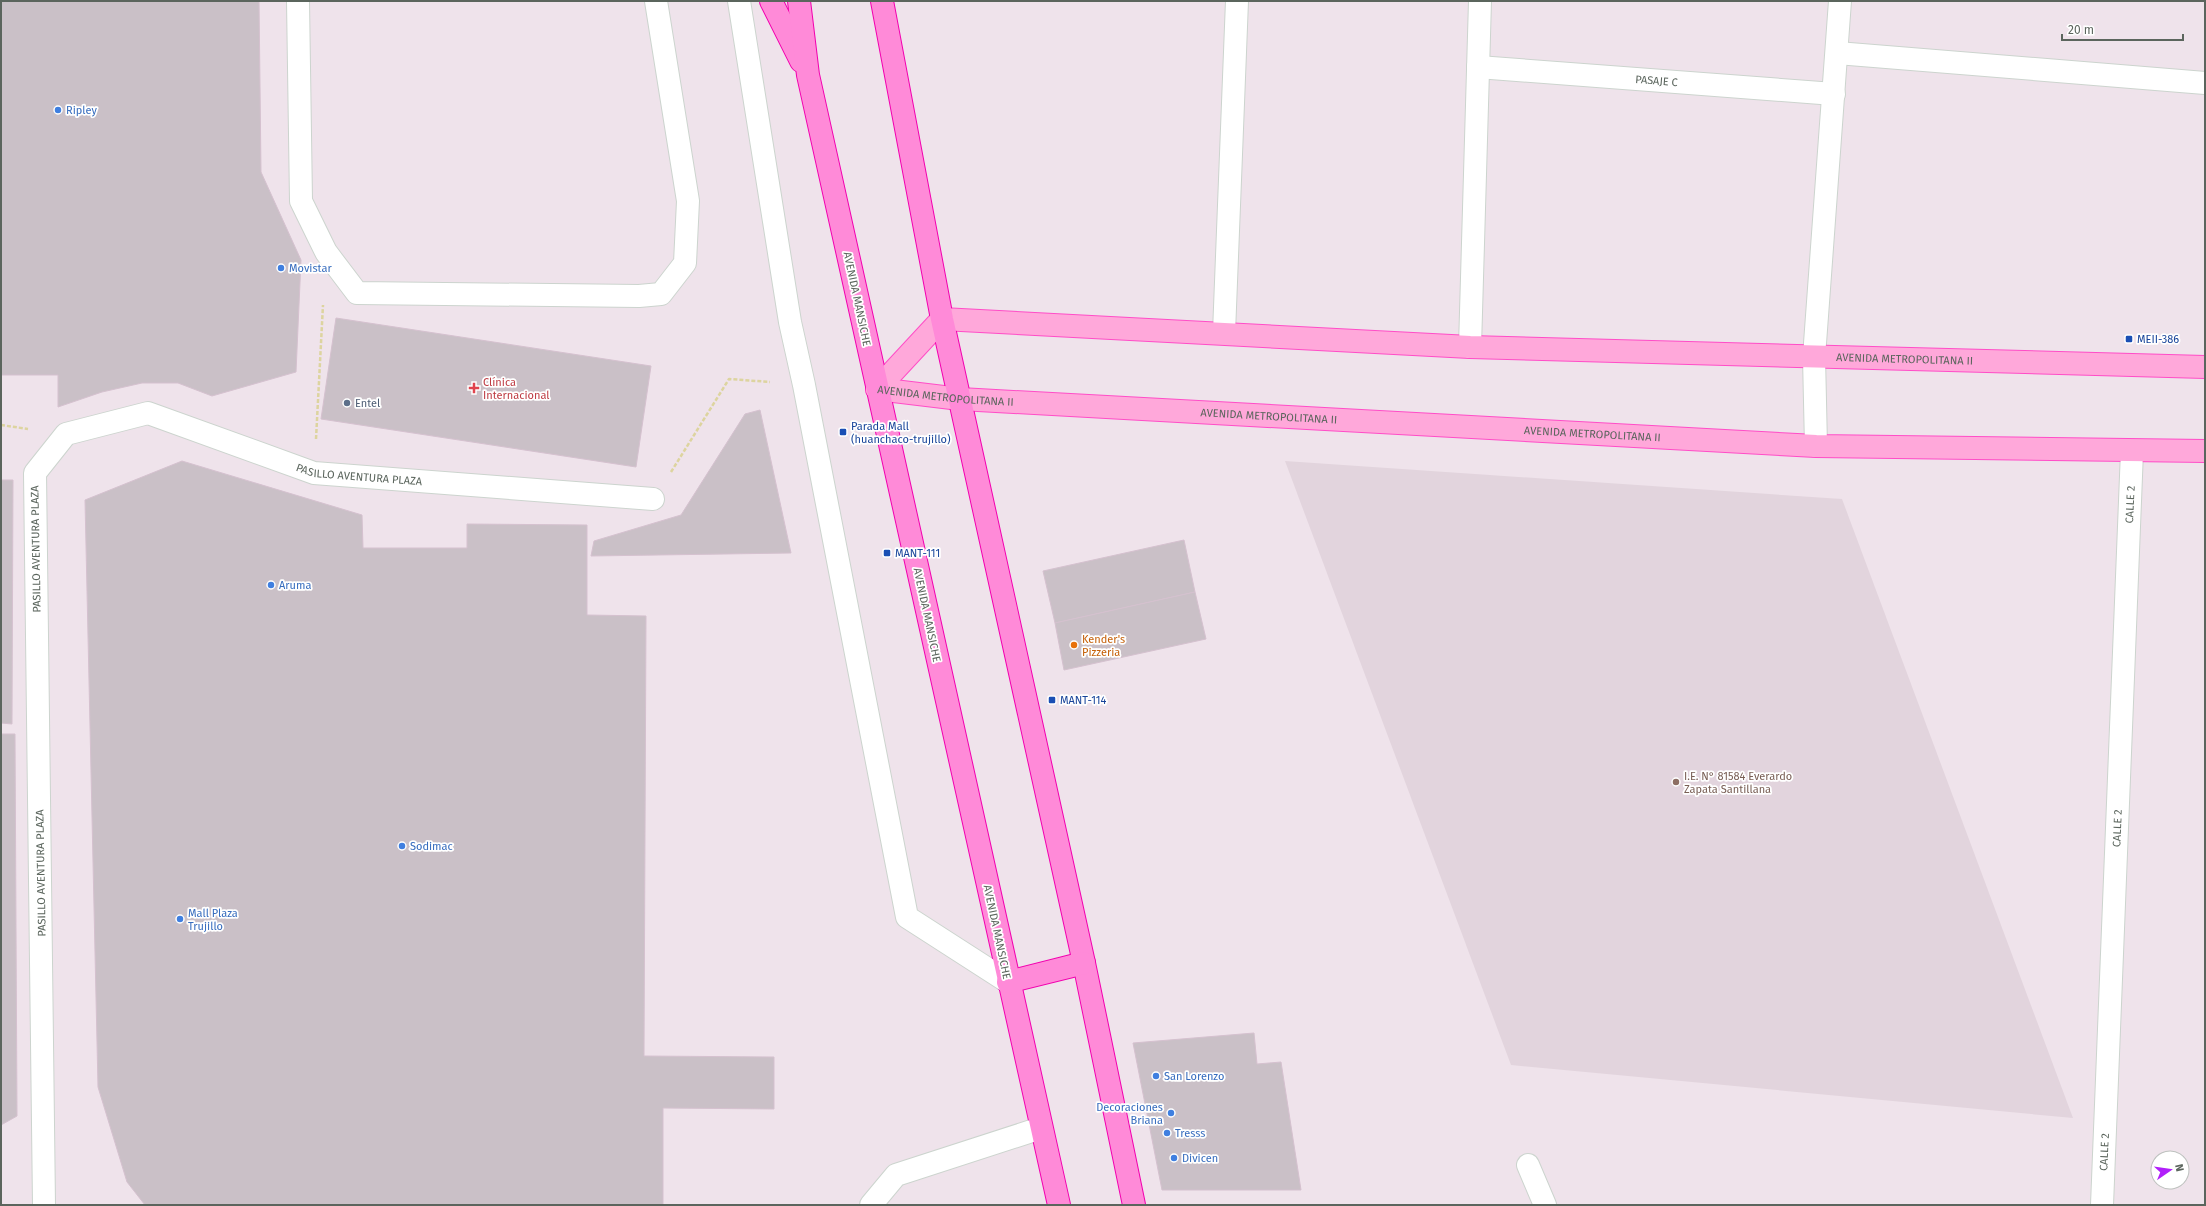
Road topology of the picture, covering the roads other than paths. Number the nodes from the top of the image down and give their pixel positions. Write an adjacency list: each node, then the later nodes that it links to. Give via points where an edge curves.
1 (298, 1): 2 (street, via 301,201 326,252 357,294 639,296 661,294 685,263 688,201)
2 (656, 1)
3 (739, 1): 27 (street, via 790,322 907,917)
4 (771, 1): 12 (highway)
5 (799, 1): 12 (highway, AVENIDA MANSICHE)
6 (882, 1): 15 (highway)
7 (1237, 1): 16 (street)
8 (1480, 1): 11 (street)
9 (1840, 1): 10 (street)
10 (1837, 53): 13 (street); 14 (street)
11 (1478, 67): 14 (street, PASAJE C); 17 (street)
12 (808, 76): 20 (highway, AVENIDA MANSICHE)
13 (2205, 82)
14 (1834, 94): 18 (street)
15 (942, 319): 16 (main road, AVENIDA METROPOLITANA II); 20 (main road, AVENIDA METROPOLITANA II); 21 (highway)
16 (1224, 333): 17 (main road, AVENIDA METROPOLITANA II)
17 (1470, 347): 18 (main road, AVENIDA METROPOLITANA II)
18 (1814, 357): 19 (main road, AVENIDA METROPOLITANA II); 22 (street)
19 (2205, 367)
20 (877, 390): 21 (main road, AVENIDA METROPOLITANA II); 27 (highway, AVENIDA MANSICHE)
21 (960, 399): 22 (main road, AVENIDA METROPOLITANA II); 26 (highway)
22 (1816, 446): 23 (main road, AVENIDA METROPOLITANA II)
23 (2132, 451): 24 (main road, AVENIDA METROPOLITANA II); 35 (street, CALLE 2)
24 (2205, 451)
25 (654, 499): 30 (street, PASILLO AVENTURA PLAZA, via 314,473 148,413 66,434 35,473)
26 (1084, 963): 27 (highway); 33 (highway)
27 (1008, 982): 28 (highway, AVENIDA MANSICHE)
28 (1041, 1128): 31 (street, via 896,1175); 32 (highway, AVENIDA MANSICHE)
29 (1528, 1165): 34 (street)
30 (44, 1205)
31 (871, 1205)
32 (1059, 1205)
33 (1134, 1205)
34 (1545, 1205)
35 (2102, 1205)

